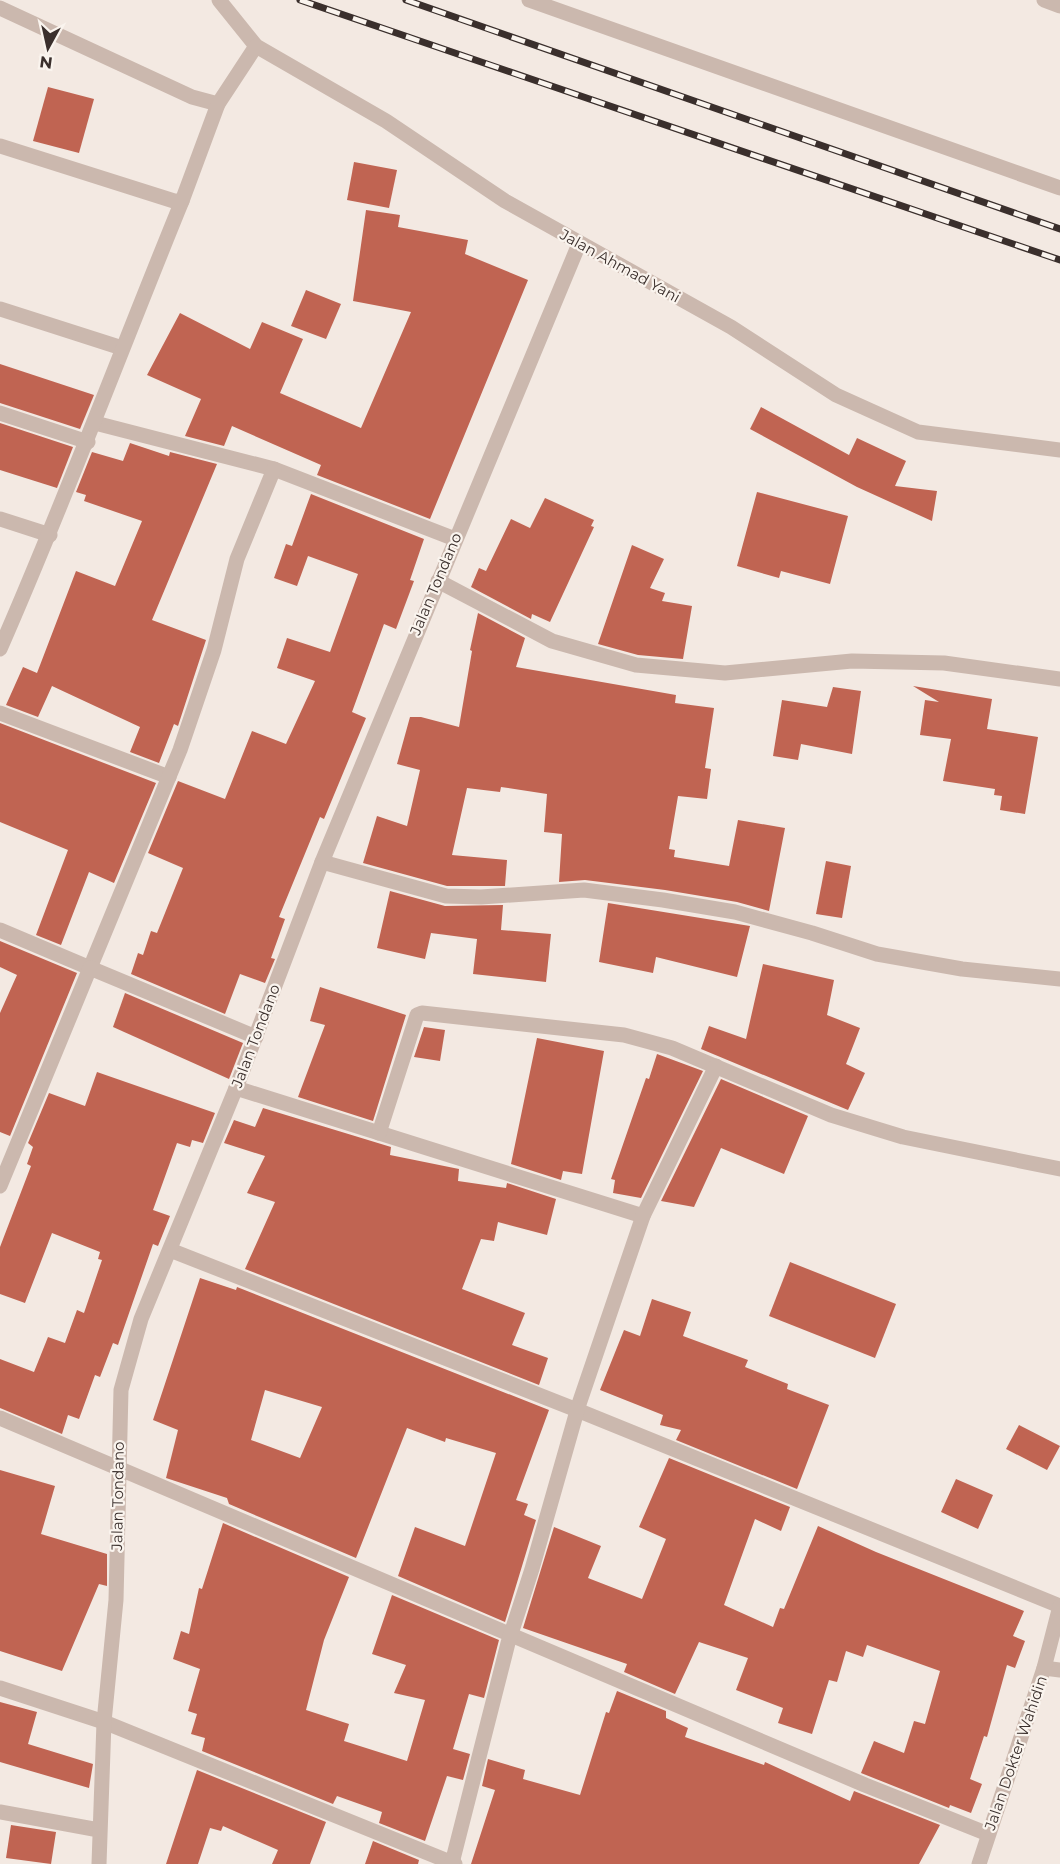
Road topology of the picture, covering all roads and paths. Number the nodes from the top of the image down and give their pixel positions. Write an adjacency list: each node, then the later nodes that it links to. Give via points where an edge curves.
1 (219, 0): 6 (street, Jalan Ahmad Yani)
2 (529, 0): 9 (street)
3 (1044, 0): 4 (street)
4 (1060, 6)
5 (0, 8): 7 (street, via 192,97)
6 (256, 46): 7 (street); 11 (street, Jalan Ahmad Yani, via 386,122 505,201)
7 (218, 104): 10 (street)
8 (0, 146): 10 (street)
9 (1060, 188)
10 (182, 201): 13 (street)
11 (579, 244): 17 (street, Jalan Ahmad Yani, via 731,327 836,395 897,425 918,432); 21 (street, Jalan Tondano)
12 (0, 309): 13 (street)
13 (122, 348): 15 (street)
14 (0, 413): 16 (street)
15 (96, 423): 16 (street); 18 (street)
16 (88, 442): 20 (street)
17 (1060, 450)
18 (273, 469): 21 (street); 26 (street, via 237,559 214,650)
19 (0, 519): 20 (street)
20 (50, 535): 23 (street)
21 (455, 539): 22 (street, Jalan Tondano)
22 (438, 580): 24 (street, via 552,641 636,665 725,673 852,661 944,663); 27 (street, Jalan Tondano)
23 (0, 649)
24 (1060, 679)
25 (0, 713): 26 (street)
26 (169, 777): 29 (street)
27 (322, 862): 30 (street, via 446,896 584,890 663,900 735,912 877,954 962,969); 31 (street, Jalan Tondano)
28 (0, 930): 29 (street)
29 (90, 968): 31 (street); 36 (street)
30 (1060, 979)
31 (256, 1037): 33 (street, Jalan Tondano)
32 (716, 1066): 34 (street, via 672,1048 624,1035 419,1013); 35 (street, via 831,1114 903,1137); 37 (street)
33 (236, 1088): 34 (street); 38 (street, Jalan Tondano)
34 (379, 1133): 37 (street)
35 (1060, 1169)
36 (0, 1186)
37 (643, 1216): 39 (street)
38 (170, 1250): 39 (street); 41 (street, Jalan Tondano, via 141,1319 121,1390)
39 (577, 1410): 42 (street); 43 (street)
40 (0, 1418): 41 (street)
41 (120, 1468): 43 (street); 46 (street, Jalan Tondano, via 116,1600)
42 (1060, 1606): 44 (street, Jalan Dokter Wahidin)
43 (511, 1635): 49 (street); 50 (street)
44 (1052, 1669): 49 (street, Jalan Dokter Wahidin)
45 (0, 1688): 46 (street)
46 (104, 1722): 48 (street, Jalan Tondano); 50 (street)
47 (0, 1812): 48 (street)
48 (99, 1830): 51 (street, Jalan Tondano)
49 (988, 1834): 52 (street, Jalan Dokter Wahidin)
50 (453, 1863)
51 (99, 1864)
52 (979, 1864)

